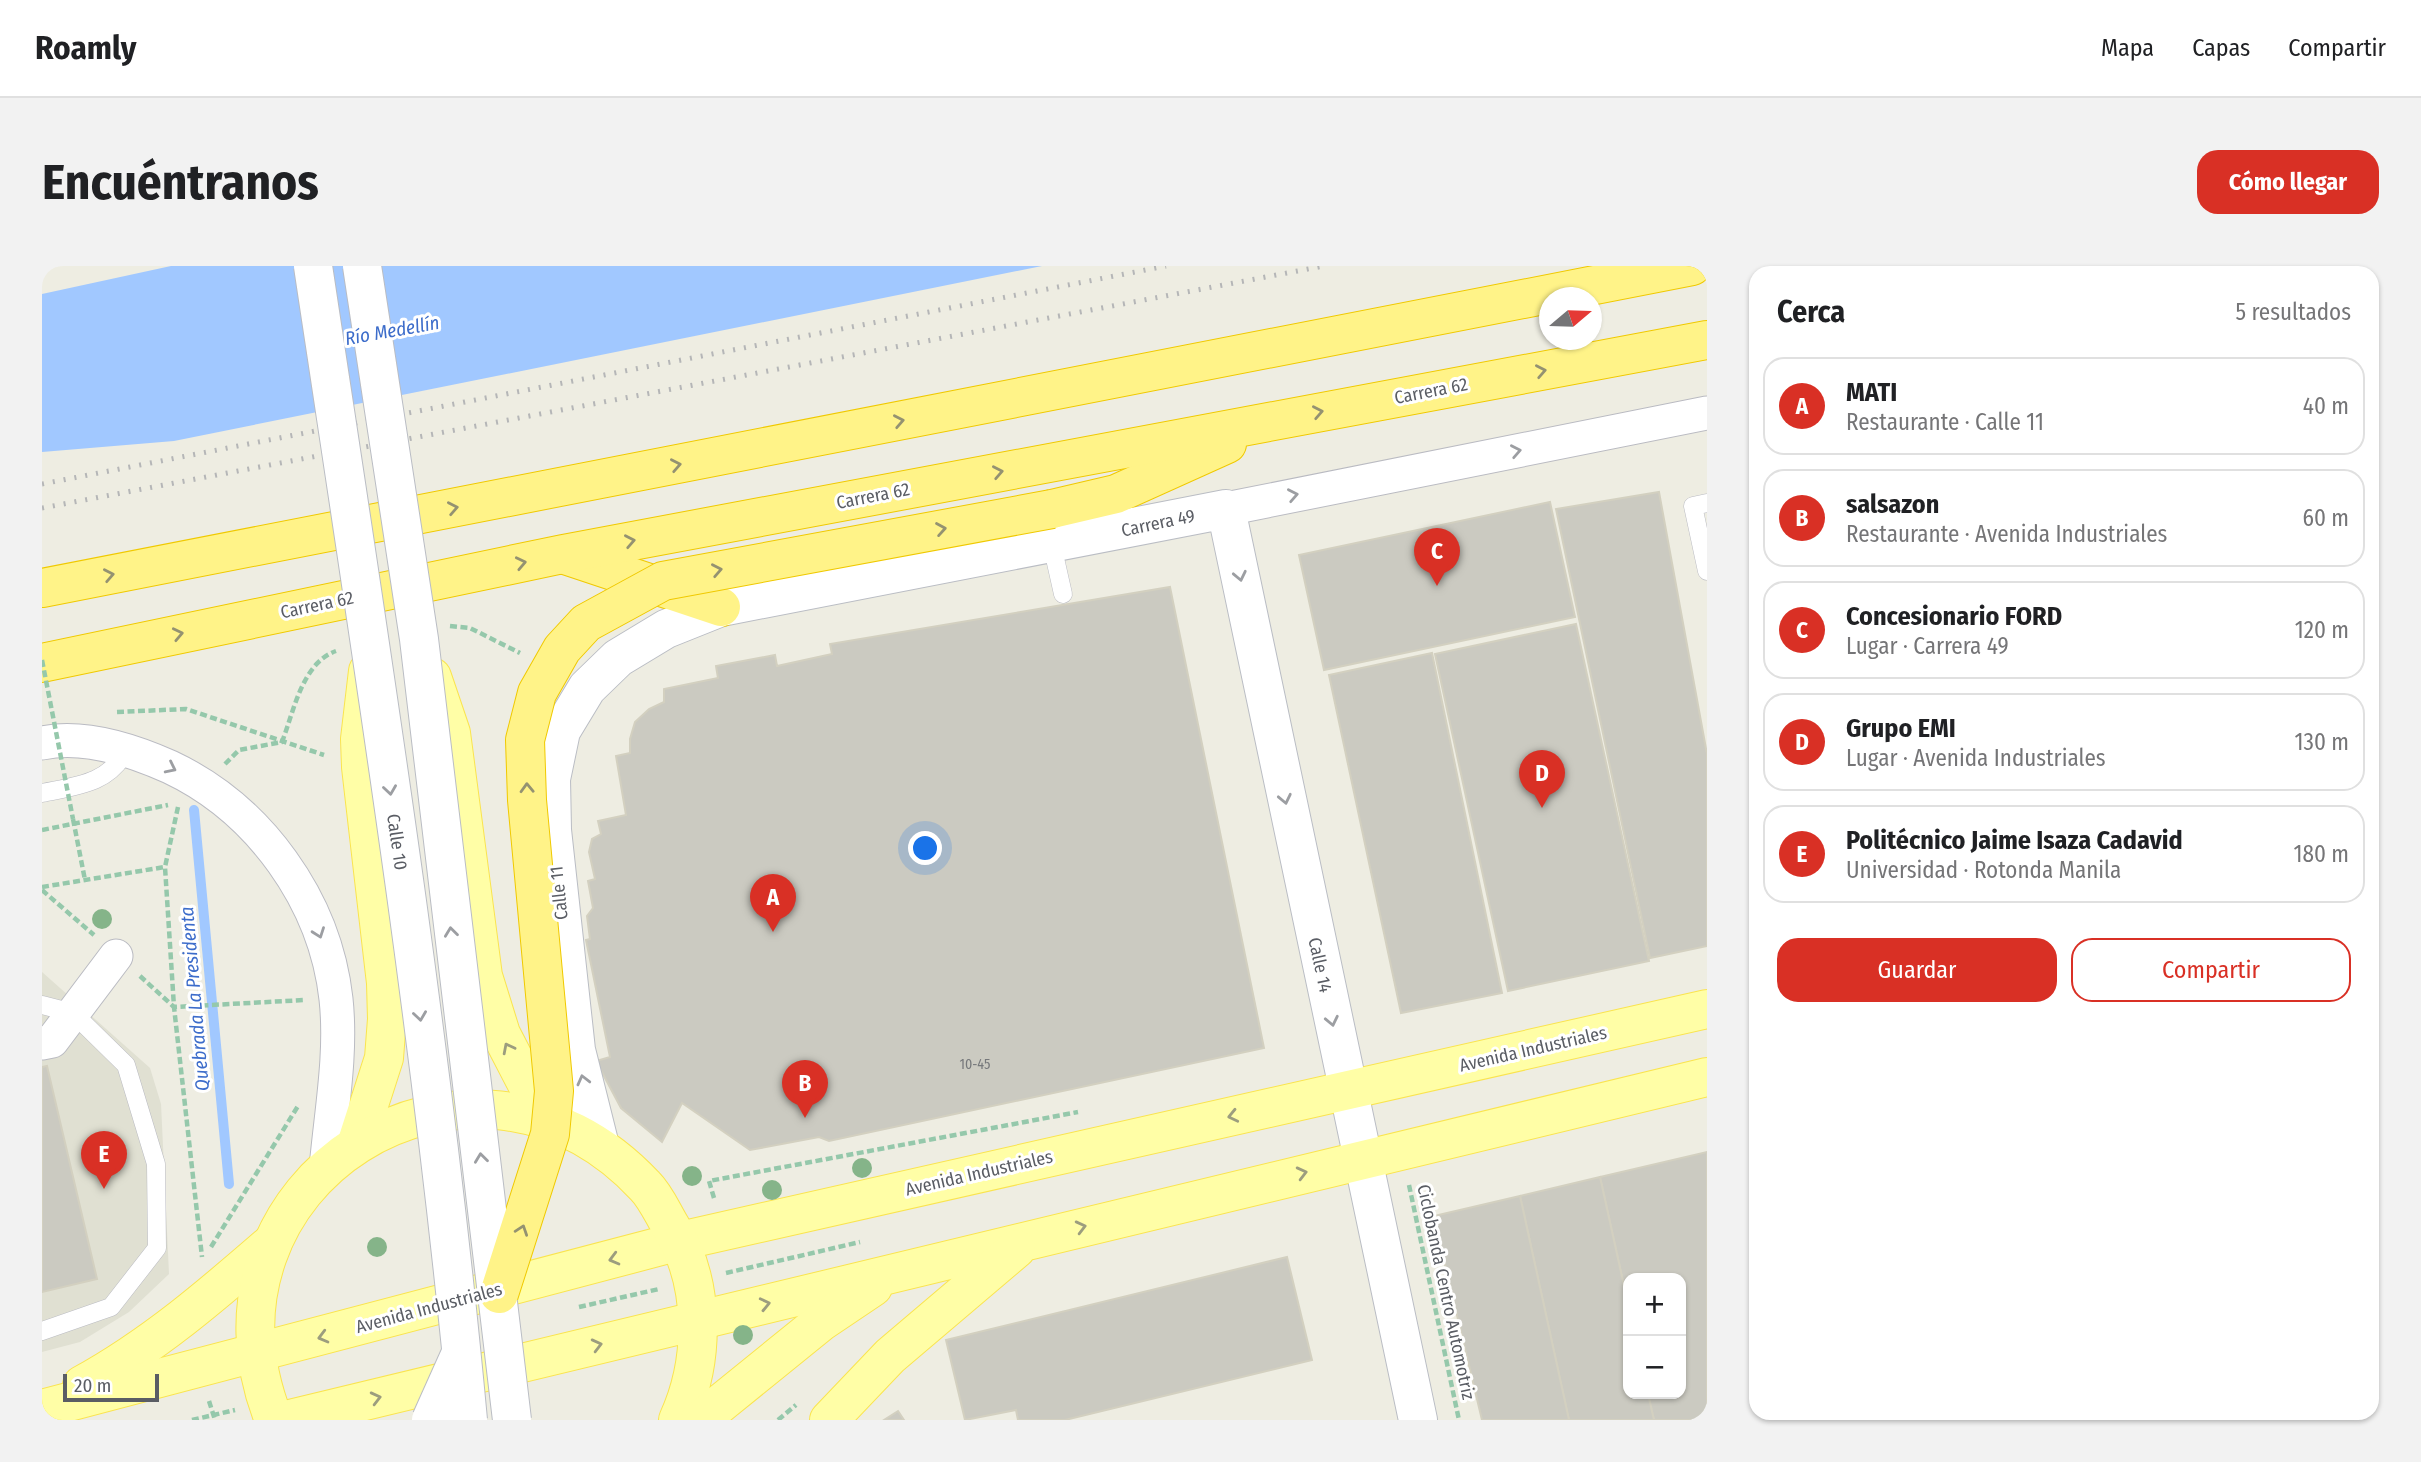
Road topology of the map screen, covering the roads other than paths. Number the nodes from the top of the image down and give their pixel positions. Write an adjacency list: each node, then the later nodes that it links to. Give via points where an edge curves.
1 (313, 266): 16 (main road, Calle 10, bridge)
2 (362, 266): 15 (main road, bridge)
3 (1692, 266): 12 (highway, one-way to 3)
4 (1707, 340): 6 (highway, Carrera 62, one-way to 4)
5 (1707, 413): 8 (street, Carrera 49, one-way to 5)
6 (1279, 419): 9 (highway); 10 (highway, Carrera 62, one-way to 6)
7 (1707, 503): 11 (lane, via 1693,506)
8 (1226, 509): 9 (main road, Carrera 49); 27 (main road, Calle 14, one-way to 27)
9 (1052, 527): 13 (lane); 14 (main road, Carrera 49); 37 (highway, one-way to 9, bridge, via 551,1134 554,1091 525,740 537,693 562,649 586,623 663,581)
10 (563, 554): 14 (highway); 18 (highway, Carrera 62, one-way to 10)
11 (1707, 571)
12 (42, 588)
13 (1063, 594)
14 (721, 607): 17 (main road, Carrera 49, via 666,629)
15 (419, 639): 28 (main road, one-way to 15, bridge, via 530,1090 501,1034 483,976 451,733); 37 (main road, one-way to 15, bridge)
16 (371, 650): 29 (main road, bridge, via 361,753 387,1019 378,1080); 40 (main road, Calle 10, one-way to 40, bridge)
17 (618, 658): 30 (main road, Calle 11, one-way to 17, via 576,1050 552,830 551,779 561,731 587,688)
18 (42, 661)
19 (50, 741): 20 (street)
20 (126, 751): 21 (lane, via 117,767 96,780); 31 (street, one-way to 31, via 203,786 237,812 268,842 313,915 336,998 337,1045)
21 (42, 793)
22 (117, 956): 23 (street)
23 (57, 1009): 25 (street, via 52,1041); 39 (lane, via 126,1065 156,1164 157,1248 111,1307)
24 (1707, 1009): 27 (main road, Avenida Industriales)
25 (42, 1043)
26 (1707, 1077): 32 (main road)
27 (1347, 1090): 32 (main road, Calle 14); 33 (main road, Avenida Industriales, one-way to 33)
28 (560, 1125): 29 (main road, via 509,1110 457,1109 405,1120); 30 (main road)
29 (358, 1142): 31 (main road)
30 (600, 1146): 33 (main road, via 647,1188)
31 (326, 1168): 35 (main road, via 296,1202)
32 (1367, 1168): 34 (main road, one-way to 32); 51 (main road, Calle 14)
33 (680, 1241): 38 (main road); 41 (main road, Avenida Industriales, one-way to 41)
34 (1025, 1241): 36 (main road); 43 (main road, via 899,1348)
35 (273, 1242): 41 (main road, via 257,1297); 42 (main road, via 189,1315 125,1361)
36 (895, 1273): 38 (main road, one-way to 36); 50 (main road, via 821,1322)
37 (499, 1294): 48 (main road, bridge)
38 (699, 1320): 45 (main road, one-way to 38); 49 (main road, via 691,1391)
39 (42, 1331)
40 (462, 1352): 46 (main road, bridge); 47 (main road, Calle 10, bridge)
41 (256, 1355): 42 (main road, Avenida Industriales); 44 (main road)
42 (42, 1408)
43 (813, 1412)
44 (274, 1420)
45 (286, 1420)
46 (431, 1420)
47 (468, 1420)
48 (512, 1420)
49 (678, 1420)
50 (700, 1420)
51 (1418, 1420)

